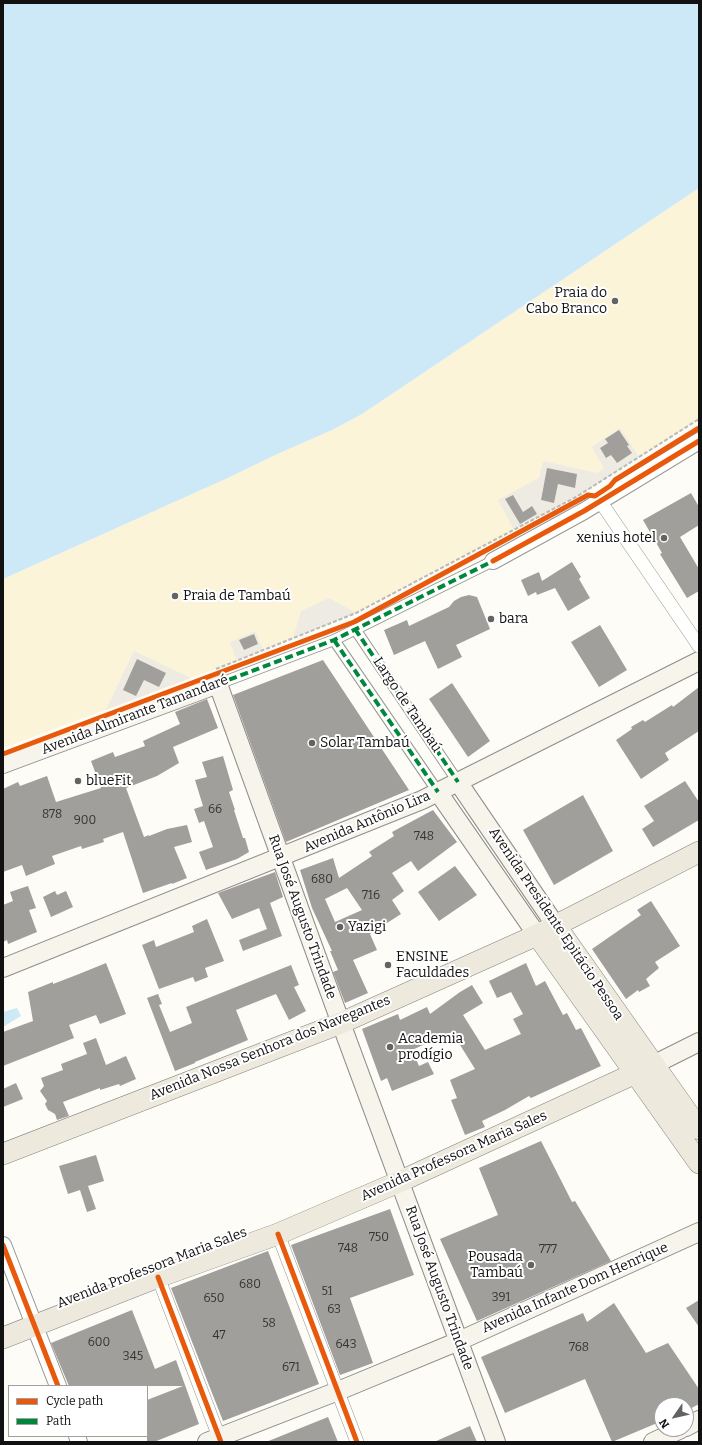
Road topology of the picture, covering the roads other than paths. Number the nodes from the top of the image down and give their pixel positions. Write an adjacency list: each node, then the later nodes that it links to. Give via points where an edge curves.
1 (699, 441): 2 (street)
2 (594, 498): 3 (street); 6 (street)
3 (493, 561): 4 (street, Avenida Almirante Tamandaré)
4 (355, 629): 5 (street, Avenida Almirante Tamandaré); 10 (street, Largo de Tambaú)
5 (334, 640): 8 (street, Avenida Almirante Tamandaré); 11 (street, Largo de Tambaú)
6 (699, 646)
7 (699, 661): 10 (main road, Avenida Antônio Lira)
8 (217, 679): 9 (main road, Avenida Almirante Tamandaré); 13 (main road, Rua José Augusto Trindade)
9 (3, 764)
10 (458, 782): 11 (main road, Avenida Antônio Lira); 14 (main road, Avenida Presidente Epitácio Pessoa)
11 (438, 792): 13 (main road, Avenida Antônio Lira); 15 (main road, Avenida Presidente Epitácio Pessoa)
12 (699, 852): 14 (main road, Avenida Nossa Senhora dos Navegantes)
13 (280, 857): 16 (main road, Avenida Antônio Lira); 17 (main road, Rua José Augusto Trindade)
14 (556, 926): 15 (main road, Avenida Nossa Senhora dos Navegantes); 19 (main road, Avenida Presidente Epitácio Pessoa)
15 (537, 935): 17 (main road, Avenida Nossa Senhora dos Navegantes); 20 (main road, Avenida Presidente Epitácio Pessoa)
16 (3, 968)
17 (342, 1023): 22 (main road, Avenida Nossa Senhora dos Navegantes); 24 (main road, Rua José Augusto Trindade)
18 (699, 1042): 19 (main road)
19 (654, 1065): 20 (main road); 21 (main road, Avenida Presidente Epitácio Pessoa)
20 (635, 1074): 23 (main road, Avenida Presidente Epitácio Pessoa); 24 (main road, Avenida Professora Maria Sales)
21 (699, 1129)
22 (3, 1154)
23 (699, 1163)
24 (401, 1181): 26 (main road, Avenida Professora Maria Sales); 31 (main road, Rua José Augusto Trindade)
25 (699, 1232): 31 (main road, Avenida Infante Dom Henrique)
26 (278, 1234): 28 (main road, Avenida Professora Maria Sales); 33 (street)
27 (3, 1245): 29 (street)
28 (158, 1277): 29 (main road, Avenida Professora Maria Sales); 35 (street)
29 (35, 1326): 30 (main road, Avenida Professora Maria Sales); 32 (street)
30 (3, 1338)
31 (458, 1341): 33 (main road, Avenida Infante Dom Henrique); 37 (main road, Rua José Augusto Trindade)
32 (58, 1385)
33 (338, 1391): 35 (main road, Avenida Infante Dom Henrique); 36 (street)
34 (664, 1437): 38 (main road)
35 (216, 1440)
36 (357, 1442)
37 (496, 1442)
38 (654, 1442)

